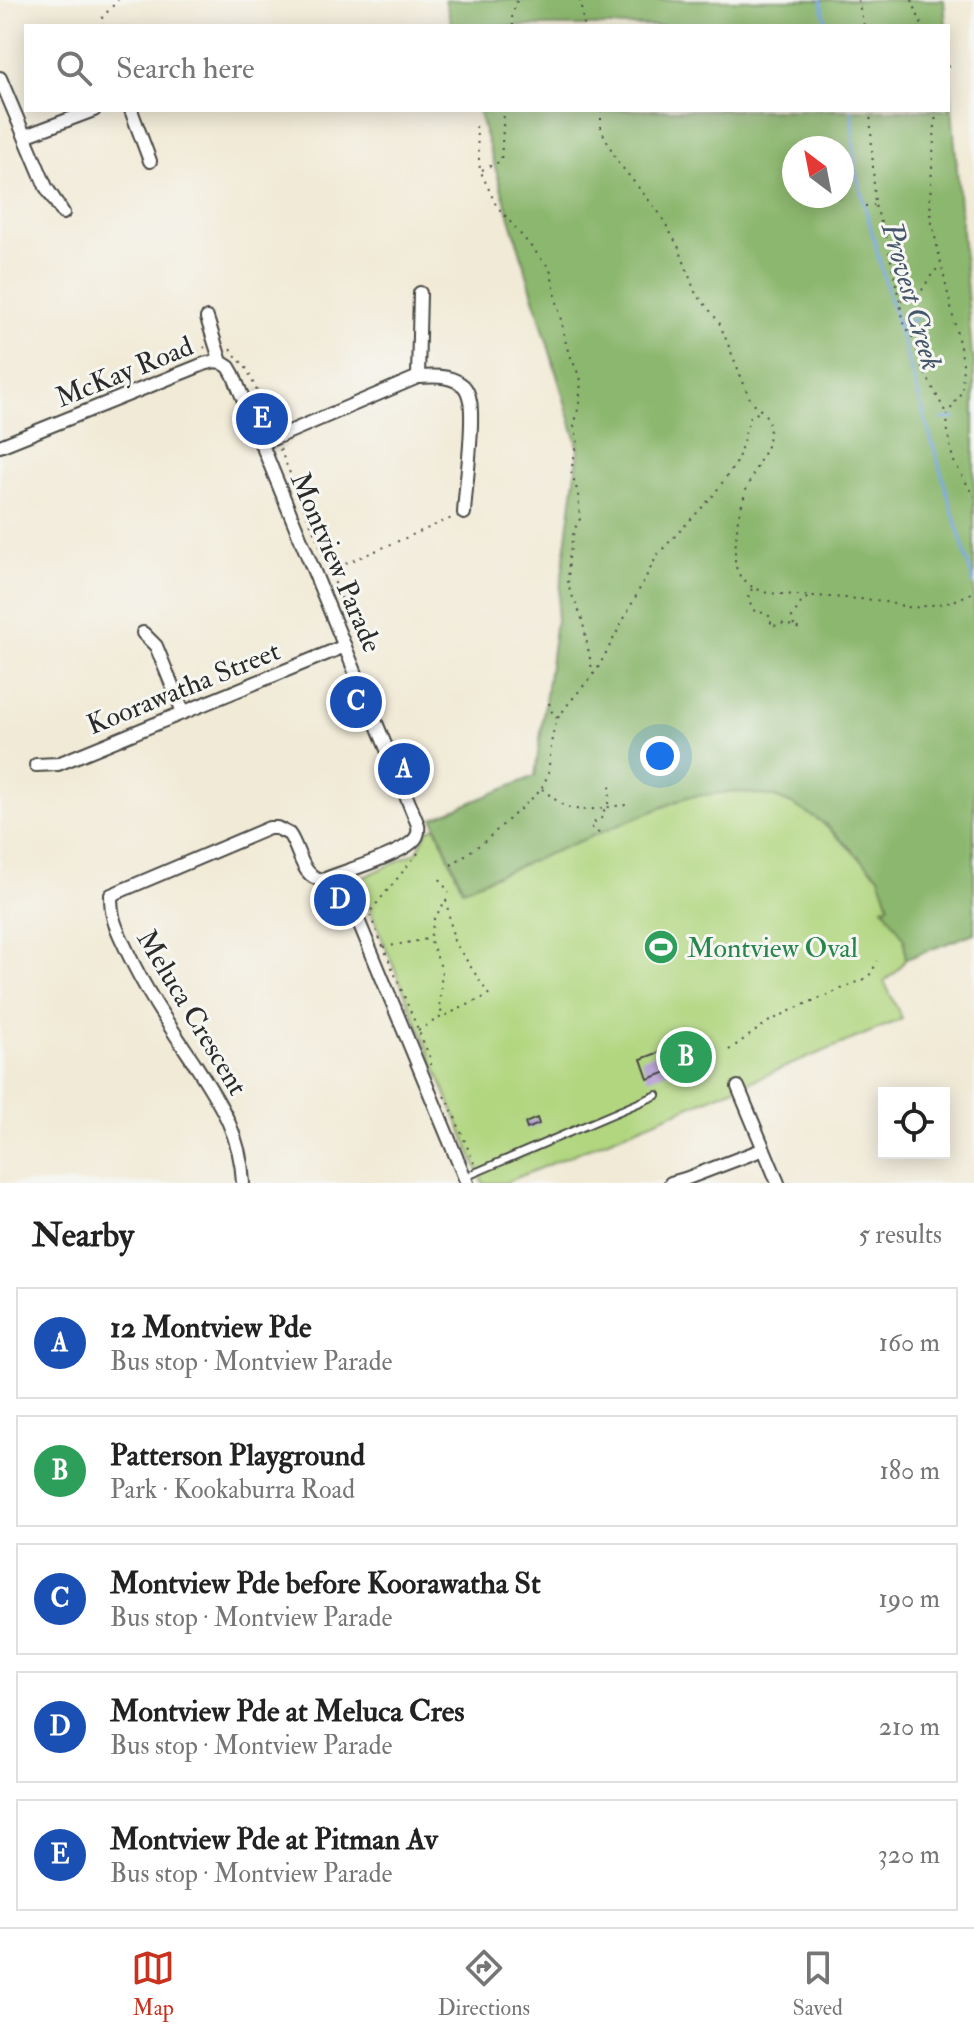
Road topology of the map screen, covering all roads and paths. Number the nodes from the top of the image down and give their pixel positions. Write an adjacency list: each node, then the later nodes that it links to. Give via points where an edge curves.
1 (118, 0): 6 (path)
2 (517, 0): 7 (path)
3 (580, 0): 8 (path)
4 (858, 0): 9 (path)
5 (912, 0): 10 (path)
6 (102, 24)
7 (513, 24)
8 (584, 24)
9 (864, 24)
10 (921, 24)
11 (0, 78): 19 (street)
12 (89, 112): 19 (street)
13 (132, 112): 20 (street)
14 (504, 112): 21 (path, via 501,161)
15 (601, 112): 31 (path, via 601,129 617,161 660,214)
16 (870, 112): 22 (path)
17 (936, 112): 25 (path, via 930,198)
18 (476, 126): 21 (path)
19 (25, 136): 24 (street)
20 (150, 161)
21 (480, 170): 45 (path, via 496,205 550,269 567,348 581,380 571,471 580,519 568,586 582,618)
22 (875, 205): 23 (path); 27 (path)
23 (865, 206)
24 (63, 213)
25 (942, 267): 27 (path, via 922,290); 32 (path, via 963,361 962,391)
26 (420, 293): 30 (street)
27 (900, 301): 32 (path, via 922,367)
28 (207, 318): 29 (street, Montview Parade)
29 (221, 362): 33 (street, Montview Parade, via 233,374); 34 (street, McKay Road, via 204,364)
30 (418, 377): 33 (street); 36 (street, via 449,378 467,391 472,410)
31 (760, 412): 38 (path, via 770,429 767,446 747,487 735,552 740,576); 45 (path, via 750,417 737,462 712,497 658,554)
32 (947, 415): 35 (path, via 953,460)
33 (261, 444): 44 (street, Montview Parade)
34 (0, 446)
35 (974, 496)
36 (464, 513): 37 (path)
37 (330, 570)
38 (752, 587): 40 (path); 41 (path, via 752,610 767,614 770,625)
39 (974, 592): 40 (path, via 912,608)
40 (809, 596): 41 (path, via 792,617)
41 (794, 627): 42 (path)
42 (800, 629)
43 (143, 633): 47 (street, via 156,646)
44 (345, 646): 47 (street, Koorawatha Street); 59 (street, Montview Parade, via 419,832 401,849)
45 (593, 674): 48 (path)
46 (549, 703): 48 (path)
47 (183, 712): 49 (street, Koorawatha Street, via 58,764)
48 (557, 719): 51 (path)
49 (36, 765)
50 (610, 783): 52 (path)
51 (541, 789): 55 (path, via 564,806); 58 (path)
52 (610, 794): 53 (path); 55 (path)
53 (616, 805): 54 (path); 55 (path)
54 (626, 805)
55 (606, 806): 56 (path, via 601,819 591,824)
56 (599, 833)
57 (422, 848): 63 (path, via 369,913)
58 (451, 865)
59 (339, 874): 76 (street); 77 (street, Meluca Crescent, via 323,880 311,877 289,834 269,828 111,895 111,916 138,976 225,1112)
60 (440, 879): 61 (path, via 450,893)
61 (446, 900): 62 (path); 65 (path, via 454,941)
62 (430, 939): 63 (path); 67 (path, via 442,970 439,1008)
63 (384, 947): 68 (path)
64 (877, 961): 69 (path, via 867,978 768,1022)
65 (489, 995): 66 (path); 67 (path)
66 (494, 995)
67 (444, 1016): 68 (path)
68 (418, 1030): 70 (path)
69 (729, 1050)
70 (432, 1070)
71 (738, 1087): 74 (street)
72 (440, 1090): 75 (path)
73 (657, 1095): 75 (lane)
74 (764, 1149): 78 (street); 79 (street)
75 (478, 1172): 76 (lane)
76 (466, 1180)
77 (243, 1183)
78 (671, 1183)
79 (778, 1183)

